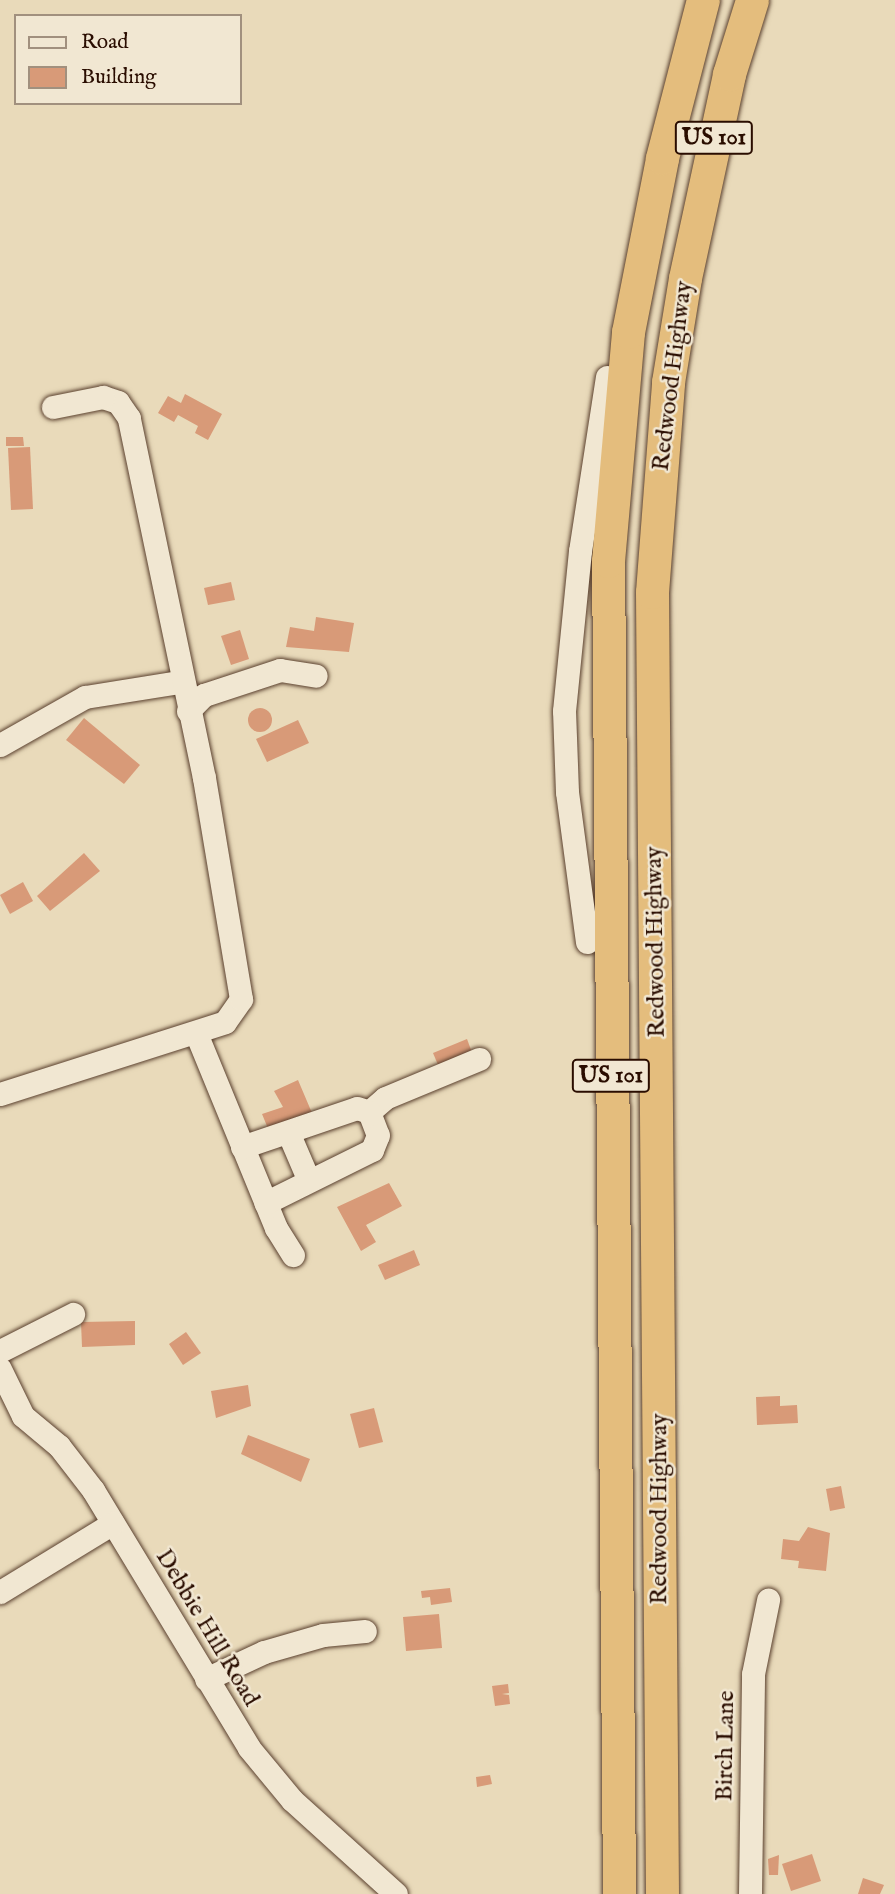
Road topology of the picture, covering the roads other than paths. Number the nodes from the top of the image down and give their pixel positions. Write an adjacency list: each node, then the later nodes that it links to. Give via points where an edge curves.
1 (703, 0): 3 (highway, Redwood Highway / US 101)
2 (752, 0): 34 (highway, Redwood Highway / US 101, via 729,74 685,278 668,382 652,592)
3 (641, 260): 4 (highway); 20 (highway, Redwood Highway / US 101, via 619,412 608,561)
4 (607, 377): 10 (street, via 580,551 564,711 567,792)
5 (53, 407): 7 (street, via 103,397 125,409)
6 (316, 676): 8 (street, via 280,670 204,695)
7 (180, 682): 8 (street); 9 (street, via 85,697)
8 (188, 711): 11 (street, via 241,989 233,1016)
9 (0, 745)
10 (587, 942): 20 (highway)
11 (196, 1033): 13 (street); 16 (street)
12 (479, 1059): 14 (street, via 385,1098)
13 (0, 1094)
14 (369, 1111): 15 (street, via 357,1108); 17 (street, via 378,1135 372,1150)
15 (288, 1132): 16 (street); 17 (street)
16 (242, 1147): 18 (street)
17 (309, 1181): 18 (street)
18 (265, 1203): 19 (street)
19 (293, 1255)
20 (613, 1288): 33 (highway, Redwood Highway / US 101)
21 (73, 1314): 22 (street)
22 (0, 1351)
23 (0, 1369): 24 (street, Debbie Hill Road)
24 (6, 1395): 26 (street, Debbie Hill Road)
25 (0, 1416): 26 (street)
26 (23, 1416): 27 (street, Debbie Hill Road, via 59,1446)
27 (113, 1523): 28 (street); 31 (street, Debbie Hill Road)
28 (0, 1592)
29 (768, 1600): 35 (street, Birch Lane, via 753,1674)
30 (365, 1631): 31 (street, via 323,1635 264,1652)
31 (206, 1679): 32 (street, Debbie Hill Road, via 248,1748 292,1800)
32 (396, 1894)
33 (618, 1894)
34 (662, 1894)
35 (751, 1894)

